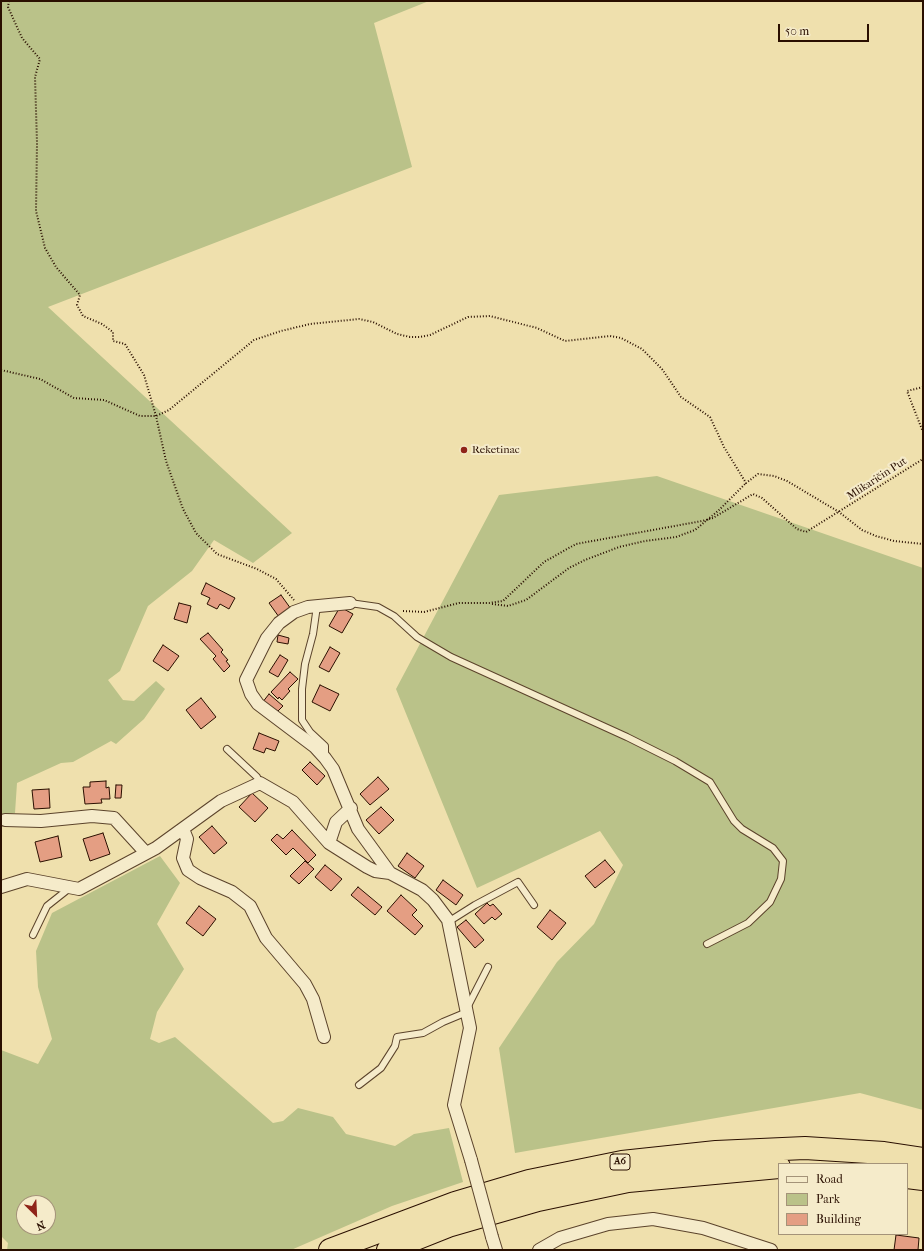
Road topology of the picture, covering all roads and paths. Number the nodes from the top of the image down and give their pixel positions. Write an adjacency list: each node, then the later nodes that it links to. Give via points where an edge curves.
1 (9, 1): 4 (path, via 8,7 22,38 40,59 35,77 36,211 45,248 56,267 80,295 77,305 83,316 102,324 113,332 113,340 125,344 144,375)
2 (1, 370): 4 (path, via 40,379 74,398 104,400 140,416)
3 (923, 387): 5 (path, via 907,391)
4 (156, 416): 7 (path, via 169,410 254,340 265,336 310,324 359,318 397,334 420,337 468,317 490,316 537,328 565,341 610,336 621,338 642,349 662,369 681,397 710,417 724,447); 15 (path, via 166,461 183,509 196,533 218,554 276,579)
5 (923, 432)
6 (923, 459): 8 (path, Mlikaričin Put)
7 (746, 483): 8 (path, via 758,474 774,476); 9 (path)
8 (839, 512): 9 (path, Mlikaričin Put, via 803,532 756,494); 10 (path, via 862,530 876,536)
9 (709, 520): 12 (path, via 695,530 676,537 619,547 585,560 569,568 516,605); 12 (path, via 576,544 544,562 503,601)
10 (923, 544)
11 (350, 603): 13 (street); 14 (lane)
12 (489, 603): 14 (path, via 460,603 411,613)
13 (316, 606): 15 (street); 17 (lane, via 313,634 305,664 302,720 325,746)
14 (378, 607): 30 (lane, via 394,616 417,637 451,657 628,737 710,782 734,821 742,829 773,848 783,861 781,879 770,902 748,922)
15 (301, 609): 17 (street, via 279,623 267,638 246,680 250,694 258,704 315,747)
16 (226, 749): 18 (lane, via 257,777)
17 (325, 758): 19 (street, via 333,769)
18 (260, 783): 21 (street, via 221,801); 22 (street, via 294,802)
19 (350, 808): 22 (street, via 336,822); 24 (street, via 358,829)
20 (5, 820): 23 (street, via 41,821 92,816 114,818)
21 (183, 829): 23 (street); 33 (street, via 187,839 183,858 188,870 232,892 250,906 266,938 305,984 313,999)
22 (329, 844): 24 (street, via 366,867)
23 (146, 853): 26 (street, via 79,889)
24 (390, 873): 28 (street, via 422,890 434,900)
25 (1, 887): 26 (street, via 27,879)
26 (71, 887): 29 (lane, via 47,906)
27 (534, 905): 28 (lane, via 518,882)
28 (448, 923): 32 (street)
29 (33, 936)
30 (707, 944)
31 (488, 967): 32 (lane)
32 (467, 1010): 34 (lane, via 423,1033 397,1037 395,1046 381,1068); 41 (street, bridge, via 470,1028 454,1105)
33 (324, 1037)
34 (359, 1085)
35 (923, 1159): 39 (highway, A6, via 884,1153 805,1148 716,1152 622,1162 529,1181 463,1201)
36 (778, 1167): 40 (highway, A6, via 628,1181 538,1200 448,1226)
37 (908, 1177): 38 (highway)
38 (923, 1179)
39 (330, 1250)
40 (388, 1250)
41 (496, 1250)
42 (539, 1250): 43 (street, via 560,1238 608,1224 653,1218 703,1228)
43 (771, 1250)

